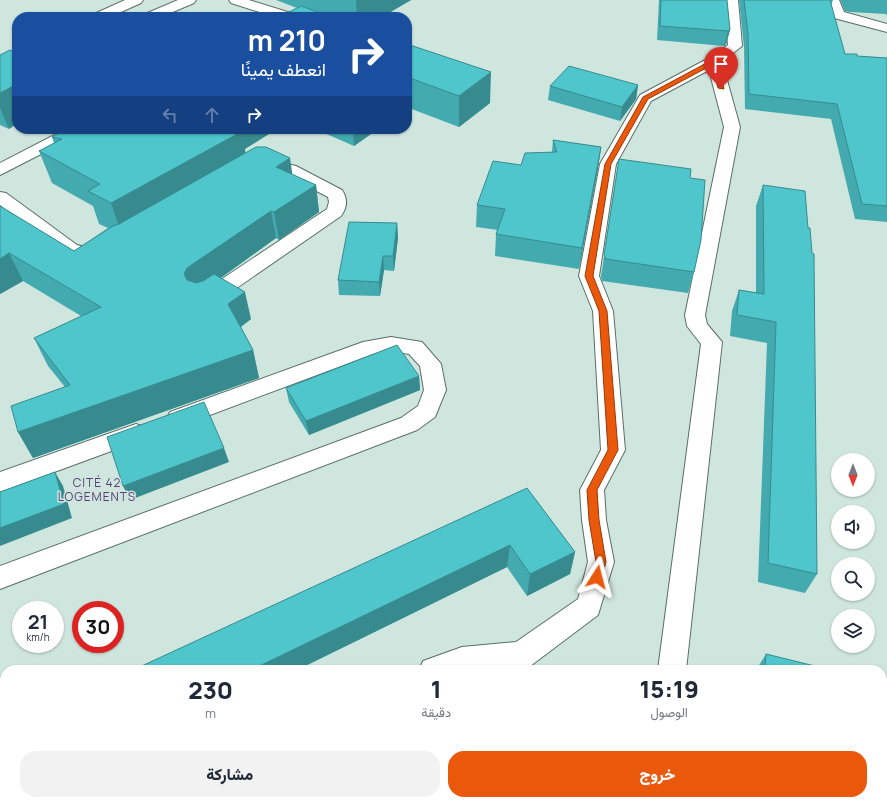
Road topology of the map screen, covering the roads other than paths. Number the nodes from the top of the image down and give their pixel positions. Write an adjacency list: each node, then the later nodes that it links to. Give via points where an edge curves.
1 (136, 0): 6 (street)
2 (189, 0): 7 (street)
3 (236, 0): 8 (street)
4 (731, 0): 10 (street, via 735,46)
5 (832, 0): 9 (street, via 838,15)
6 (110, 12)
7 (161, 12)
8 (273, 12)
9 (887, 28)
10 (714, 61): 19 (street, via 645,98 608,164 589,276 603,311 613,450 592,490 601,562 589,606); 21 (street, via 732,127 695,316 697,326 712,342)
11 (68, 134): 12 (street)
12 (0, 170)
13 (250, 171): 16 (street, via 268,165 285,168 336,194 338,202 335,212)
14 (0, 197): 15 (street, via 70,249 84,254 101,253)
15 (121, 246)
16 (203, 302)
17 (0, 482): 18 (street, via 370,347 391,344 415,348 430,364 435,390 427,411 409,424)
18 (0, 578)
19 (514, 662): 20 (street, via 462,660)
20 (448, 665)
21 (673, 665)

